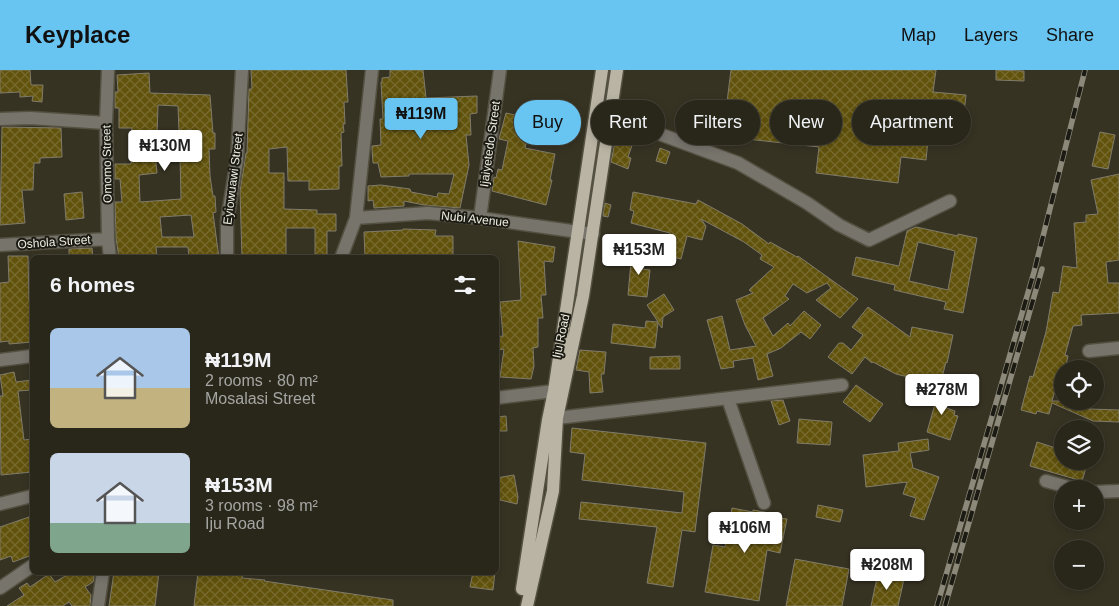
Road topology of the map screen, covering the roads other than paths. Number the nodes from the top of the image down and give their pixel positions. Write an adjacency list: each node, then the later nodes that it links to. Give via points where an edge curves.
1 (108, 70): 9 (street, Omomo Street)
2 (242, 70): 20 (street, Eyiowuawi Street, via 237,160 227,221)
3 (372, 70): 13 (street)
4 (500, 70): 14 (street, Ijaiyetedo Street)
5 (602, 70): 15 (main road, Iju Road)
6 (618, 70): 7 (main road, Iju Road)
7 (613, 100)
8 (0, 119): 9 (street)
9 (106, 123): 17 (street, Omomo Street)
10 (665, 136): 12 (street, via 738,163 869,240)
11 (607, 145): 16 (main road, Iju Road)
12 (950, 201)
13 (356, 218): 14 (street, Nubi Avenue, via 428,213); 21 (street)
14 (480, 218): 15 (street, Nubi Avenue)
15 (578, 232): 16 (street, Nubi Avenue); 27 (main road, Iju Road)
16 (593, 234): 30 (main road, Iju Road)
17 (108, 239): 18 (street, Oshola Street); 19 (street, Omomo Street)
18 (0, 246)
19 (110, 255)
20 (228, 255)
21 (342, 255)
22 (1119, 348): 23 (street)
23 (1089, 351)
24 (30, 356): 25 (street)
25 (0, 360)
26 (842, 384): 29 (street)
27 (554, 391): 28 (street); 42 (main road, Iju Road)
28 (499, 398)
29 (728, 399): 30 (street); 36 (street)
30 (557, 418): 43 (main road, Iju Road, via 553,491)
31 (1046, 481): 32 (street)
32 (1054, 483)
33 (1119, 491): 34 (street)
34 (1104, 492)
35 (30, 496): 37 (street)
36 (764, 503)
37 (0, 504)
38 (30, 567): 40 (street)
39 (103, 575): 41 (street)
40 (0, 588)
41 (98, 606)
42 (519, 606)
43 (527, 606)

